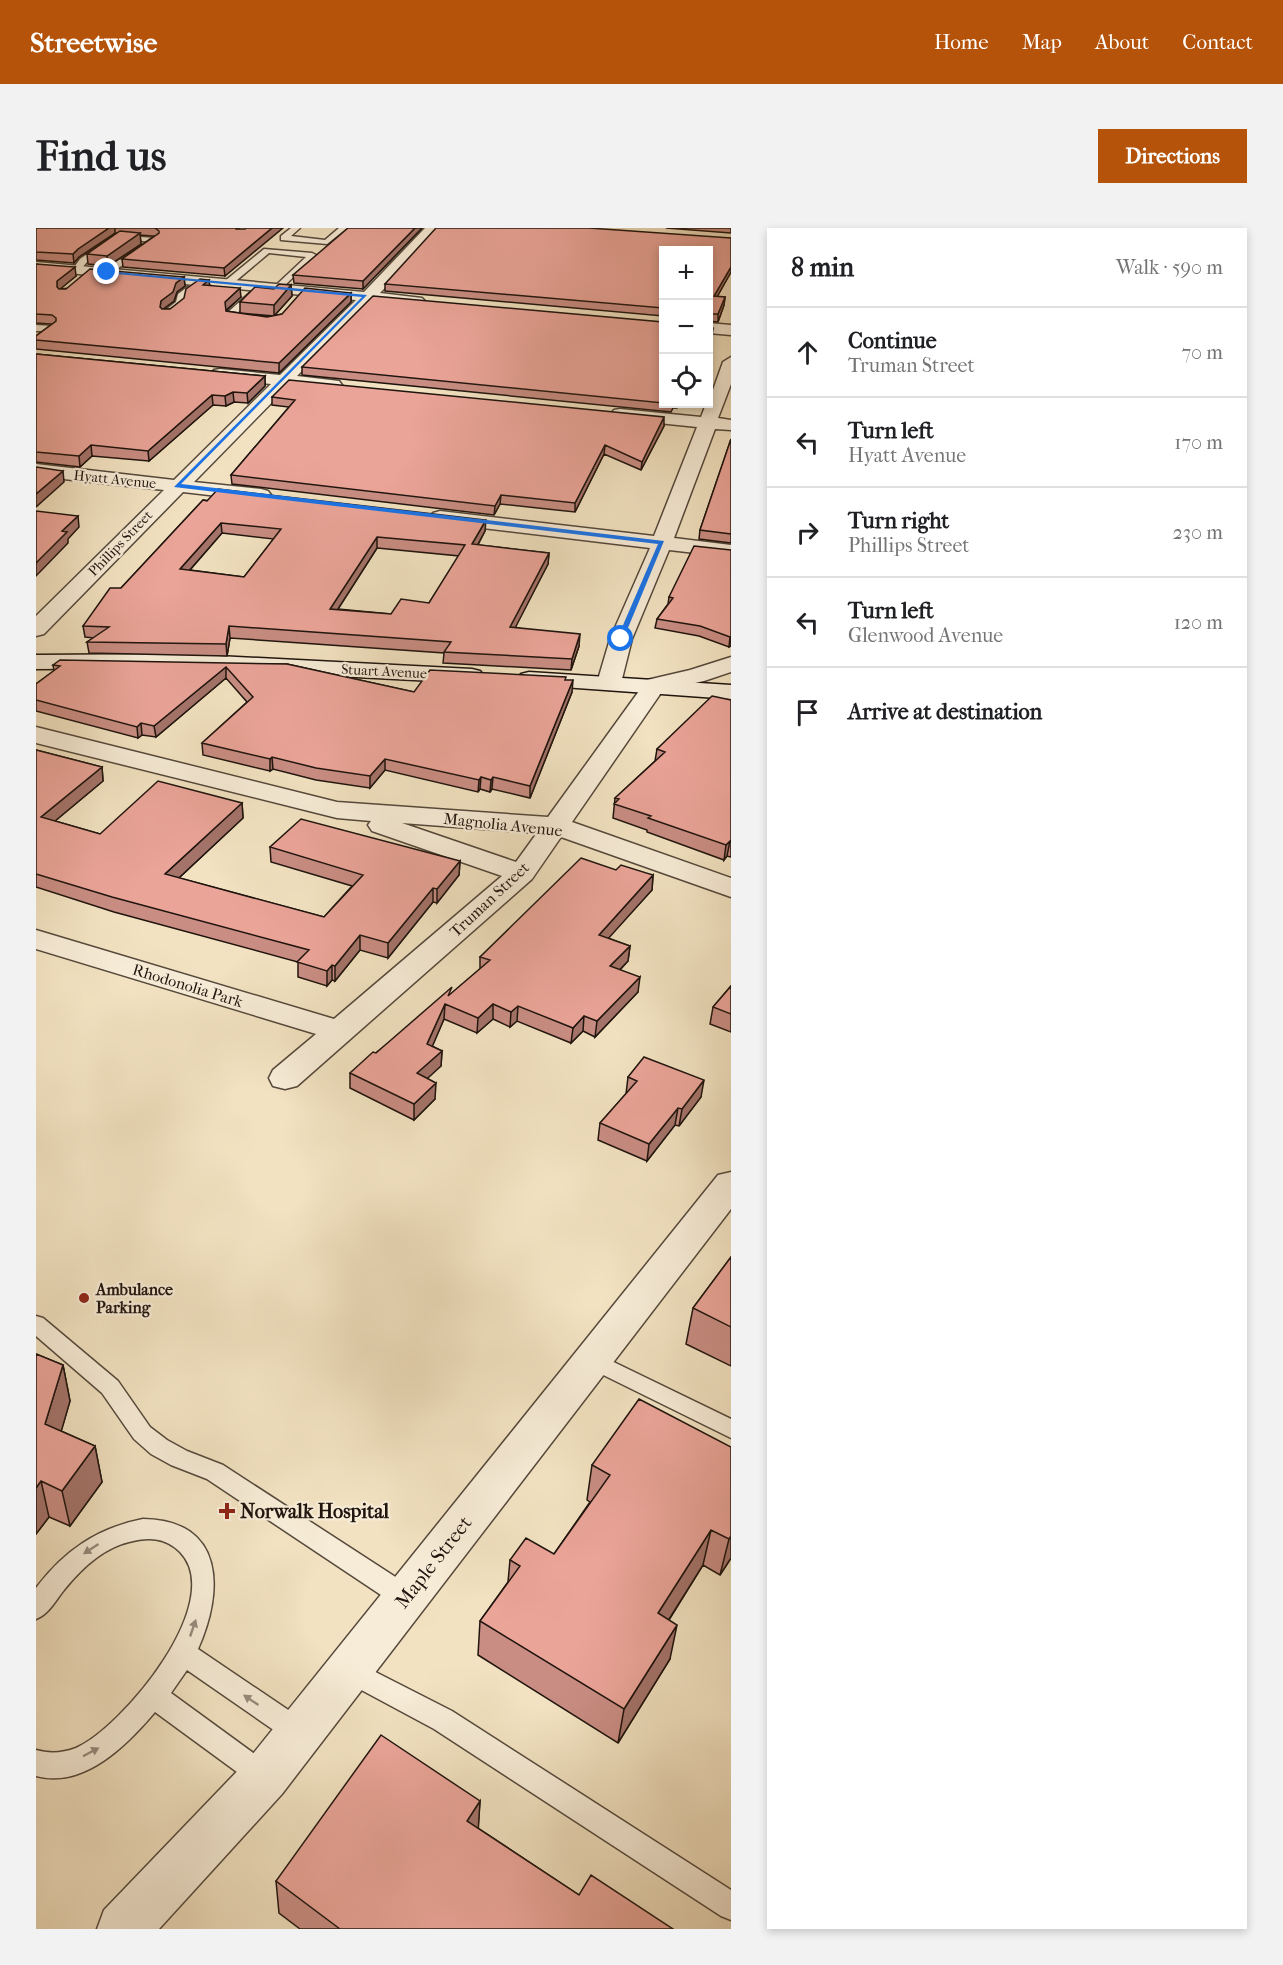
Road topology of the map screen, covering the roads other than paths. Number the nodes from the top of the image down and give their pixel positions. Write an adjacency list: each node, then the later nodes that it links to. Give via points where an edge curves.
1 (296, 228): 2 (lane, via 284,238 327,242)
2 (343, 228)
3 (432, 228): 12 (street, Phillips Street)
4 (100, 237): 6 (lane, via 107,237)
5 (38, 268): 6 (street)
6 (78, 272): 7 (street); 7 (lane, via 83,261 118,237 154,240)
7 (107, 272): 8 (street)
8 (201, 281): 9 (street); 14 (lane)
9 (228, 283): 10 (street); 10 (lane, via 267,251 312,255)
10 (263, 290): 11 (street); 11 (lane, via 297,299); 15 (lane, via 230,315)
11 (305, 290): 12 (street)
12 (366, 296): 13 (street); 22 (street, Phillips Street)
13 (432, 302)
14 (166, 314)
15 (256, 320)
16 (36, 328): 19 (lane, via 52,329)
17 (713, 328): 18 (street)
18 (731, 330)
19 (36, 340)
20 (731, 362): 25 (street)
21 (200, 372): 22 (street)
22 (282, 380): 23 (street); 28 (street, Phillips Street)
23 (353, 387)
24 (602, 412): 25 (street)
25 (709, 423): 26 (street); 31 (street)
26 (731, 425)
27 (36, 470): 28 (street, Hyatt Avenue)
28 (176, 485): 29 (street, Hyatt Avenue); 33 (street, Phillips Street)
29 (283, 498)
30 (425, 515): 31 (street)
31 (662, 543): 32 (street); 36 (street, via 621,639)
32 (731, 551)
33 (36, 629)
34 (36, 662): 36 (street, Stuart Avenue, via 180,661)
35 (731, 664): 37 (street)
36 (609, 683): 37 (street, Stuart Avenue)
37 (655, 685): 38 (street, Stuart Avenue); 41 (street, Truman Street)
38 (731, 692)
39 (36, 735): 40 (street, Magnolia Avenue)
40 (337, 810): 41 (street, Magnolia Avenue); 42 (street, Magnolia Avenue)
41 (557, 826): 42 (street, Truman Street); 43 (street, Magnolia Avenue)
42 (522, 873): 45 (street, Truman Street)
43 (731, 888)
44 (36, 939): 45 (street, Rhodonolia Park)
45 (340, 1031): 46 (street, Truman Street)
46 (285, 1078)
47 (727, 1196): 49 (street, Maple Street)
48 (36, 1324): 51 (lane, via 110,1388 142,1433 159,1447 215,1472)
49 (593, 1360): 50 (lane); 51 (street, Maple Street)
50 (731, 1429)
51 (405, 1597): 54 (street, Maple Street)
52 (36, 1608): 53 (lane, one-way to 52, via 202,1599 201,1576 196,1552 185,1539 170,1532 148,1529 112,1536 60,1575)
53 (183, 1653): 55 (lane); 56 (lane, one-way to 53)
54 (348, 1670): 56 (street, Maple Street); 59 (lane, via 443,1720)
55 (153, 1695): 57 (lane, one-way to 55, via 66,1764 96,1751); 58 (lane)
56 (300, 1732): 58 (street, Maple Street)
57 (36, 1764)
58 (265, 1778): 60 (street, Maple Street)
59 (731, 1906)
60 (123, 1929)

